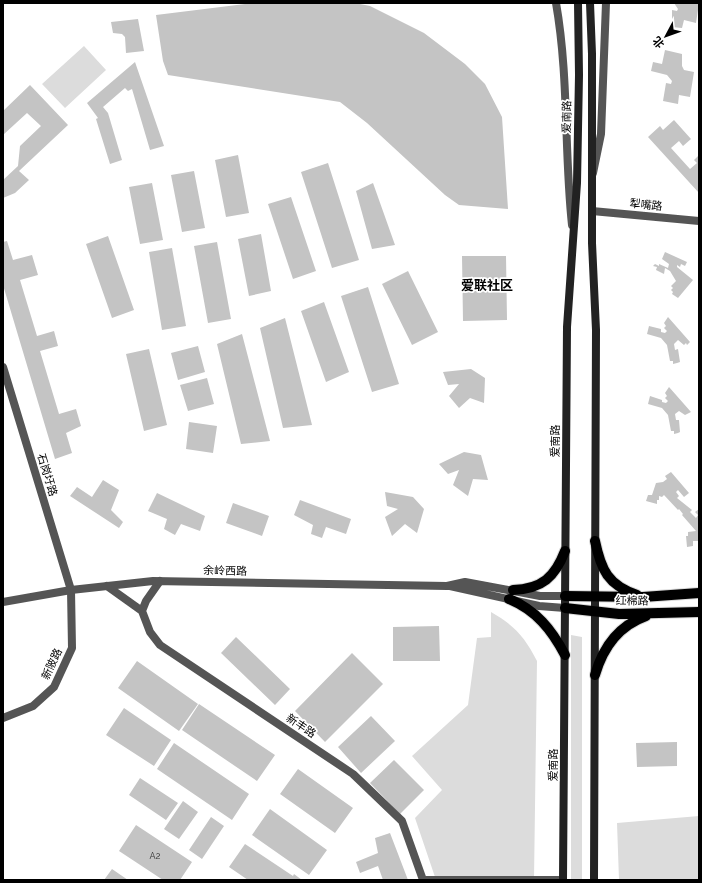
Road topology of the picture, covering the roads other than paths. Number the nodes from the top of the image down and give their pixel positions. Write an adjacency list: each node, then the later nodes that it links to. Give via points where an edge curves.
1 (556, 3): 8 (street, via 564,60)
2 (578, 3): 8 (main road, 爱南路, via 577,183)
3 (590, 3): 5 (main road)
4 (606, 3): 5 (street, via 601,134)
5 (591, 182): 6 (main road)
6 (592, 211): 7 (street, 犁嘴路); 10 (main road, via 596,330)
7 (699, 221)
8 (572, 229): 11 (main road, 爱南路, via 567,327)
9 (3, 367): 14 (street, 石岗圩路)
10 (595, 541): 18 (main road); 19 (main road, via 602,569 610,579 629,592)
11 (566, 550): 16 (main road, via 560,564 546,581); 17 (main road, 爱南路)
12 (160, 581): 13 (street, 余岭西路); 16 (street, 余岭西路, via 447,586); 23 (street, via 146,601)
13 (107, 586): 14 (street, 余岭西路); 23 (street)
14 (71, 590): 20 (street, 余岭西路); 28 (street, 新陂路, via 72,648 54,687 33,706)
15 (699, 593): 19 (main road, 红棉路)
16 (511, 595): 17 (street, 余岭西路); 21 (street, 余岭西路, via 538,606); 26 (main road, via 543,622)
17 (565, 596): 18 (main road, 红棉路); 21 (main road, 爱南路)
18 (595, 596): 19 (main road, 红棉路); 22 (main road)
19 (643, 597)
20 (3, 602)
21 (565, 608): 22 (main road, 红棉路); 26 (main road, 爱南路)
22 (595, 611): 25 (main road, 红棉路); 27 (main road)
23 (142, 612): 29 (street, 新丰路, via 150,632 160,645 353,774 402,821)
24 (699, 612): 25 (main road, 红棉路)
25 (652, 614): 27 (main road, via 637,619 615,635 600,657)
26 (565, 655): 30 (main road, 爱南路)
27 (595, 675): 31 (main road)
28 (3, 718)
29 (423, 880): 30 (street)
30 (563, 880)
31 (594, 880)

